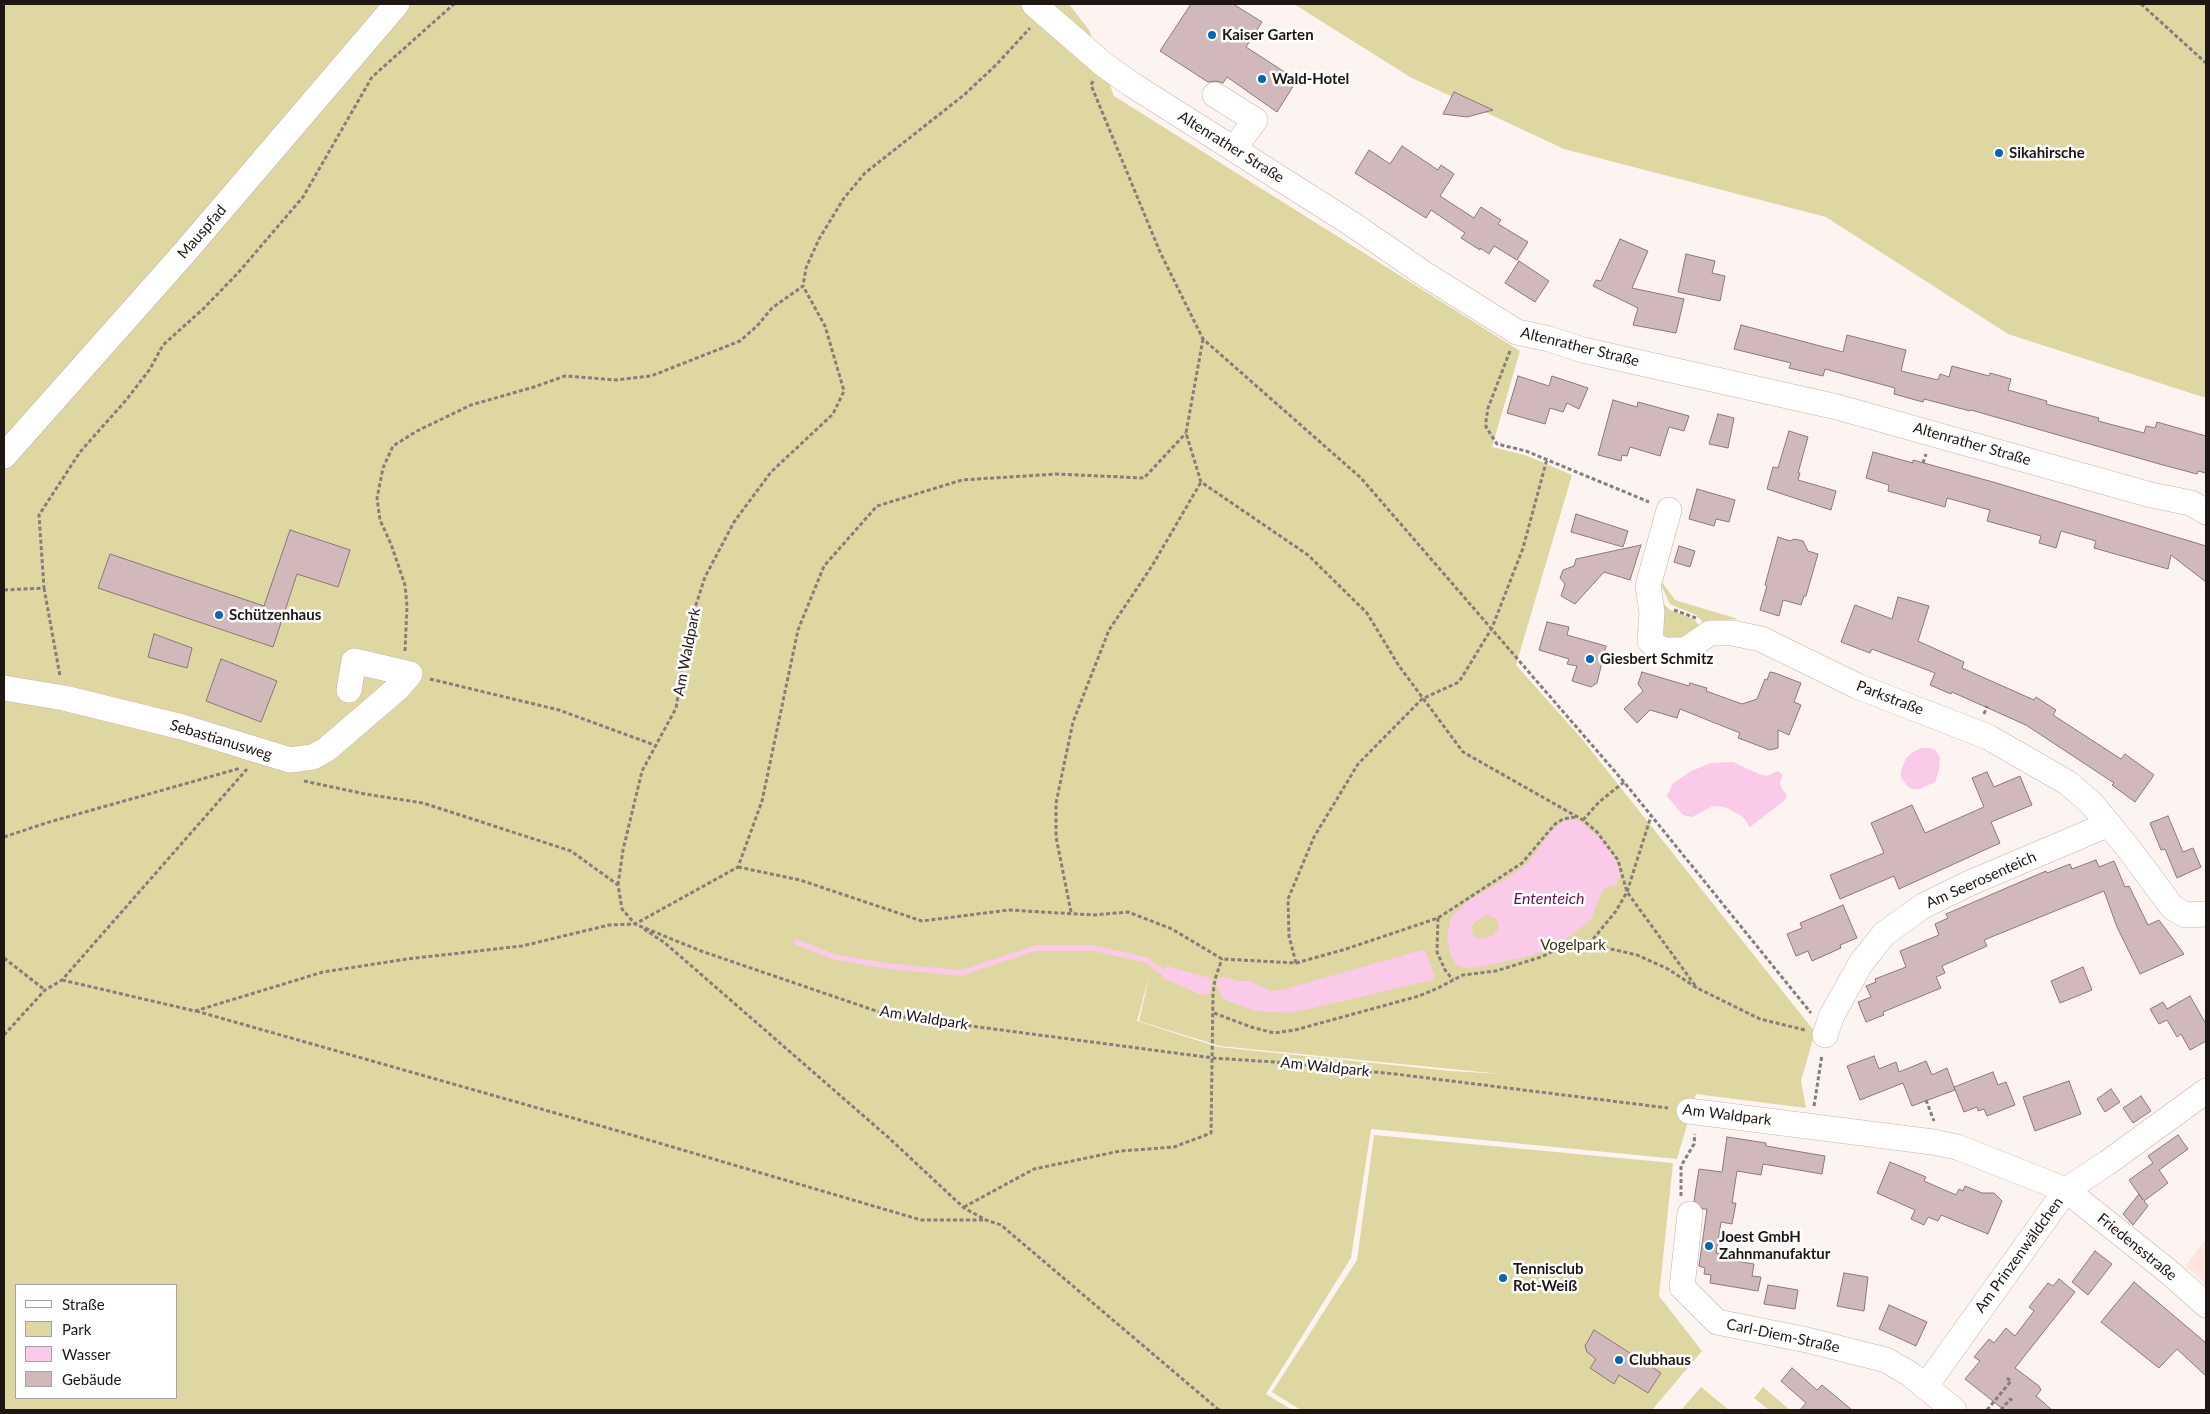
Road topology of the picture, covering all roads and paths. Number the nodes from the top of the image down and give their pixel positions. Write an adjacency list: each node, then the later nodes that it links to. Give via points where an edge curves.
1 (397, 4): 13 (street, Mauspfad, via 185,252)
2 (454, 4): 18 (path, via 372,77 303,197 238,273 163,344 150,369 127,399 80,452 39,514)
3 (2141, 4): 5 (path)
4 (1039, 8): 6 (street, Altenrather Straße); 9 (path, via 997,64 964,95 865,173 844,198 819,239 806,268)
5 (2206, 63)
6 (1103, 64): 8 (street, Altenrather Straße); 11 (path, via 1091,85 1160,252)
7 (1215, 95): 8 (street, via 1255,120)
8 (1234, 149): 10 (street, Altenrather Straße)
9 (803, 286): 23 (path, via 772,308 740,341 669,369 651,376 616,380 565,376 471,404 393,446 383,468 377,498 380,520 405,584 405,660); 28 (path, Am Waldpark, via 825,326 844,391 833,414 771,472 734,522 705,577 691,620 676,708)
10 (1517, 332): 14 (path, via 1488,408 1486,427 1496,444); 17 (street, Altenrather Straße, via 1837,407 2151,495 2191,503)
11 (1203, 339): 12 (path); 21 (path, via 1361,478)
12 (1186, 433): 15 (path); 36 (path, via 1144,478 1056,474 962,480 877,506 824,566 798,630 762,801)
13 (4, 456)
14 (1547, 459): 16 (path); 21 (path, via 1523,548)
15 (1201, 482): 27 (path, via 1308,555 1367,613); 39 (path, via 1152,566 1109,630 1073,722 1056,803 1056,837)
16 (1669, 510): 22 (street, via 1648,586 1652,612 1650,641 1664,650 1685,650)
17 (2206, 512)
18 (44, 588): 19 (path); 26 (path)
19 (4, 590)
20 (1668, 607): 22 (path, via 1697,618)
21 (1492, 628): 27 (path, via 1459,682); 30 (path)
22 (1710, 633): 34 (street, Parkstraße, via 1732,633 1762,639 1857,686 1988,737 2068,783)
23 (410, 674): 25 (street, via 354,661); 28 (path, via 559,710); 29 (street, Sebastianusweg, via 327,749 313,756)
24 (4, 688): 26 (street, Sebastianusweg)
25 (349, 690)
26 (64, 698): 29 (street, Sebastianusweg, via 182,727)
27 (1422, 698): 32 (path, via 1463,752); 46 (path, via 1358,764 1314,837 1288,899 1289,936)
28 (657, 746): 37 (path, Am Waldpark, via 642,772)
29 (290, 760): 37 (path, via 304,781 423,803 572,851)
30 (1624, 782): 31 (path); 33 (path)
31 (1651, 816): 38 (path); 54 (path, via 1807,1006)
32 (1576, 817): 33 (path); 41 (path, via 1555,824 1522,863)
33 (1583, 820): 38 (path, via 1615,855)
34 (2108, 824): 40 (street, Parkstraße, via 2172,907 2185,914); 54 (street, Am Seerosenteich, via 1923,906 1884,934 1861,963 1832,1015)
35 (4, 838): 47 (path, via 55,820 249,767)
36 (738, 867): 39 (path, via 800,880 922,921 1009,910); 42 (path)
37 (618, 885): 42 (path, Am Waldpark, via 622,909)
38 (1627, 892): 43 (path); 49 (path)
39 (1071, 912): 45 (path, via 1128,912 1172,929)
40 (2206, 914)
41 (1438, 918): 46 (path); 48 (path, via 1437,952)
42 (635, 924): 51 (path, via 609,925 522,946 323,972); 55 (path, Am Waldpark, via 701,951 888,1015); 60 (path, via 665,943 889,1138)
43 (1589, 944): 48 (path, via 1572,942 1541,957 1496,970 1462,974); 49 (path, via 1636,955 1668,969)
44 (4, 958): 50 (path)
45 (1222, 959): 46 (path); 52 (path, via 1215,979)
46 (1296, 963)
47 (62, 980): 50 (path); 51 (path)
48 (1453, 980): 52 (path, via 1419,996 1274,1033)
49 (1697, 988): 54 (path, via 1760,1019)
50 (45, 990): 53 (path)
51 (194, 1011): 62 (path, via 921,1220)
52 (1214, 1013): 55 (path)
53 (4, 1035)
54 (1825, 1035): 58 (path)
55 (1213, 1058): 57 (path, Am Waldpark, via 1395,1074); 60 (path, via 1212,1133 1174,1147 1120,1151 1034,1170)
56 (2206, 1092): 59 (street, Am Prinzenwäldchen)
57 (1693, 1112): 58 (street, Am Waldpark); 61 (path, via 1694,1144 1681,1166 1681,1196)
58 (1810, 1126): 59 (street, Am Waldpark, via 1956,1147)
59 (2066, 1190): 63 (street, Friedensstraße); 65 (street, Am Prinzenwäldchen)
60 (964, 1208): 62 (path)
61 (1690, 1214): 65 (street, Carl-Diem-Straße, via 1682,1288 1717,1322 1807,1340 1893,1363)
62 (986, 1220): 67 (path, via 1001,1225)
63 (2206, 1305)
64 (2007, 1378): 68 (path, via 2011,1381)
65 (1938, 1401)
66 (2013, 1401): 69 (path, via 2010,1399)
67 (1219, 1410)
68 (1987, 1410)
69 (2001, 1410)

